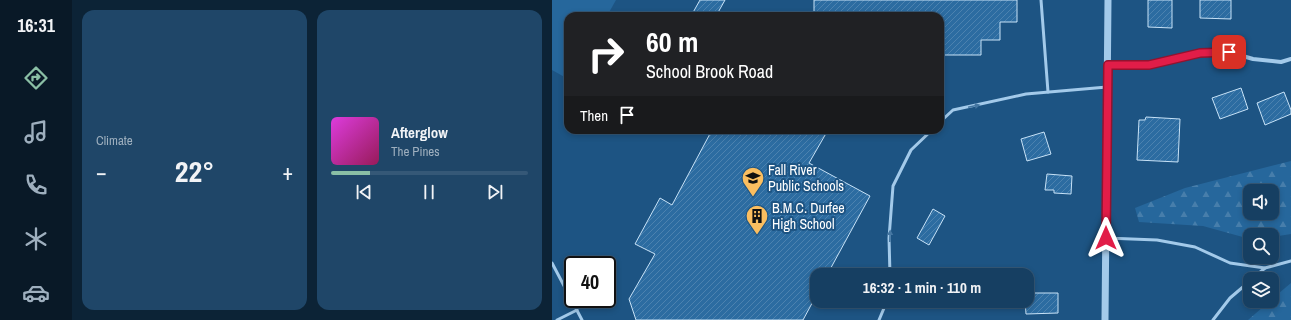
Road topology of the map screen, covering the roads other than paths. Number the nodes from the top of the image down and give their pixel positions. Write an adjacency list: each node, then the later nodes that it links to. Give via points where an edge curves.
1 (1041, 0): 6 (lane)
2 (1108, 0): 4 (street)
3 (1291, 59): 4 (street, via 1280,62 1253,59 1229,52 1200,53 1149,65)
4 (1108, 65): 5 (street)
5 (1108, 87): 6 (lane); 9 (street)
6 (1048, 92): 7 (lane, one-way to 6, via 953,110 1026,94)
7 (944, 118)
8 (928, 134): 12 (lane, one-way to 8, via 893,186 911,150)
9 (1106, 238): 13 (lane, via 1157,240 1195,247 1230,263); 21 (street)
10 (1291, 261): 13 (lane)
11 (552, 263): 17 (lane)
12 (890, 268)
13 (1265, 268): 14 (lane)
14 (1260, 272)
15 (1243, 287): 22 (lane, via 1230,298)
16 (884, 308): 20 (lane)
17 (577, 310): 18 (lane); 19 (lane)
18 (557, 320)
19 (582, 320)
20 (879, 320)
21 (1105, 320)
22 (1213, 320)

